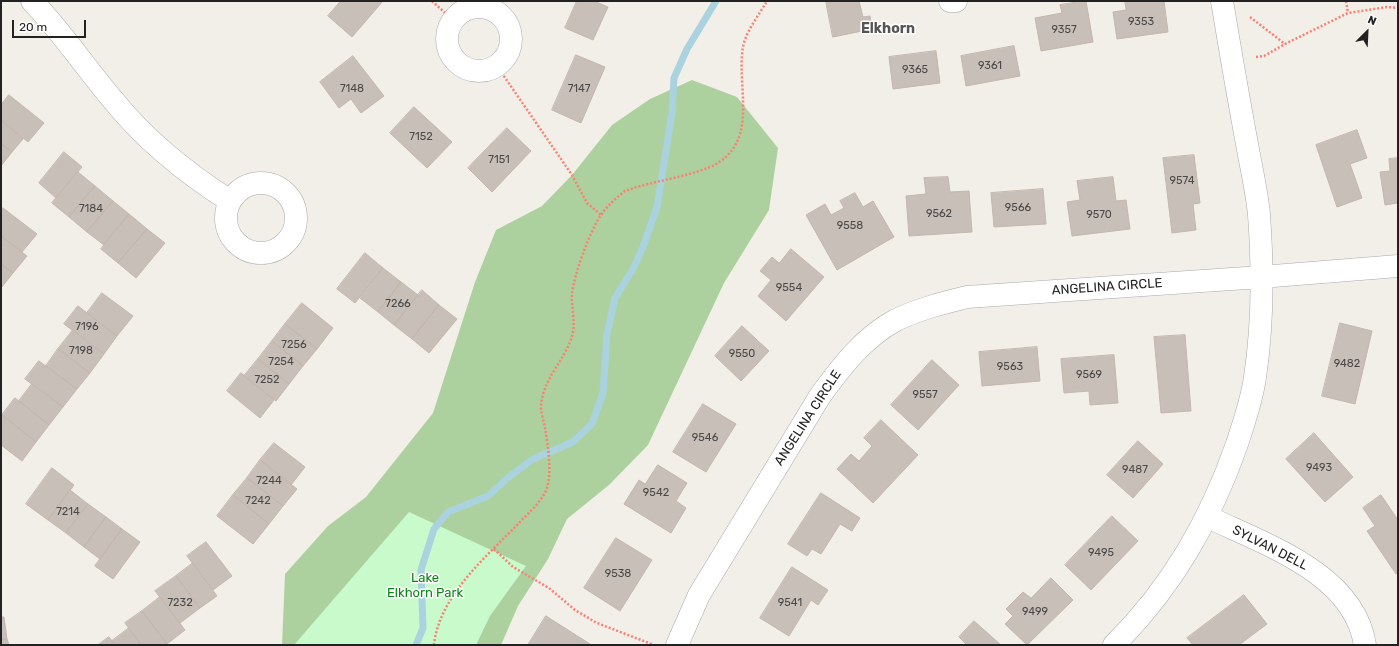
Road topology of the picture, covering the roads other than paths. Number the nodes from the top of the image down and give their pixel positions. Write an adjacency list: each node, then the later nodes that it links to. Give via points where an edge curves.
1 (32, 1): 6 (street, via 142,133 198,181)
2 (950, 1): 3 (street)
3 (956, 1)
4 (1222, 1): 8 (street, via 1259,214)
5 (495, 5): 5 (street, via 509,25 511,47 497,66 475,72 461,66 451,55 447,42 448,31 453,20 464,10)
6 (230, 201)
7 (1398, 266): 8 (street, ANGELINA CIRCLE)
8 (1261, 278): 9 (street, via 1261,330 1255,379 1245,418); 10 (street, ANGELINA CIRCLE, via 967,297 929,307 896,321 867,341 842,366 820,396 699,595)
9 (1208, 517): 11 (street, via 1183,560 1158,595); 12 (street, SYLVAN DELL, via 1306,565 1327,580 1346,601 1357,620)
10 (676, 645)
11 (1114, 645)
12 (1365, 645)

